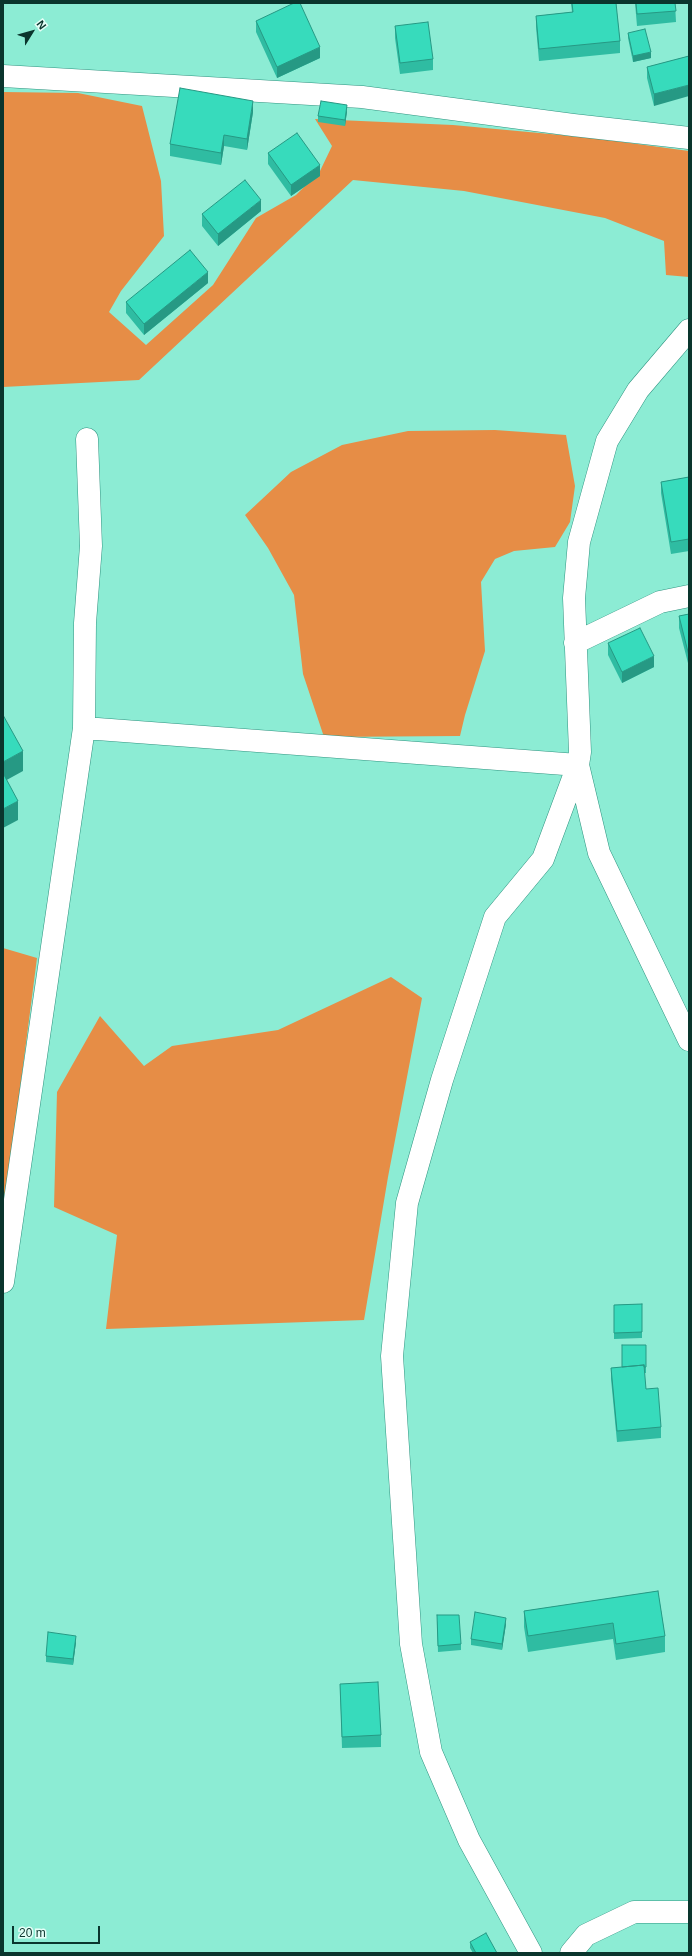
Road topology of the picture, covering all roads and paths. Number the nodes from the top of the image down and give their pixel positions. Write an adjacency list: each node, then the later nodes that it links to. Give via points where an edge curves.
1 (3, 76): 2 (street, via 362,98)
2 (689, 138)
3 (689, 330): 6 (street, via 638,390 608,441 579,542 574,598)
4 (87, 439): 7 (street, via 91,546 85,623)
5 (689, 596): 6 (street, via 660,602)
6 (575, 643): 8 (street, via 580,752)
7 (84, 728): 8 (street); 10 (street)
8 (578, 765): 9 (street, via 599,852); 12 (street, via 543,859 494,917 442,1080 407,1203 392,1356 411,1644 431,1752 469,1840)
9 (689, 1040)
10 (3, 1282)
11 (689, 1912): 13 (street, via 634,1912 586,1935)
12 (531, 1953)
13 (571, 1953)

